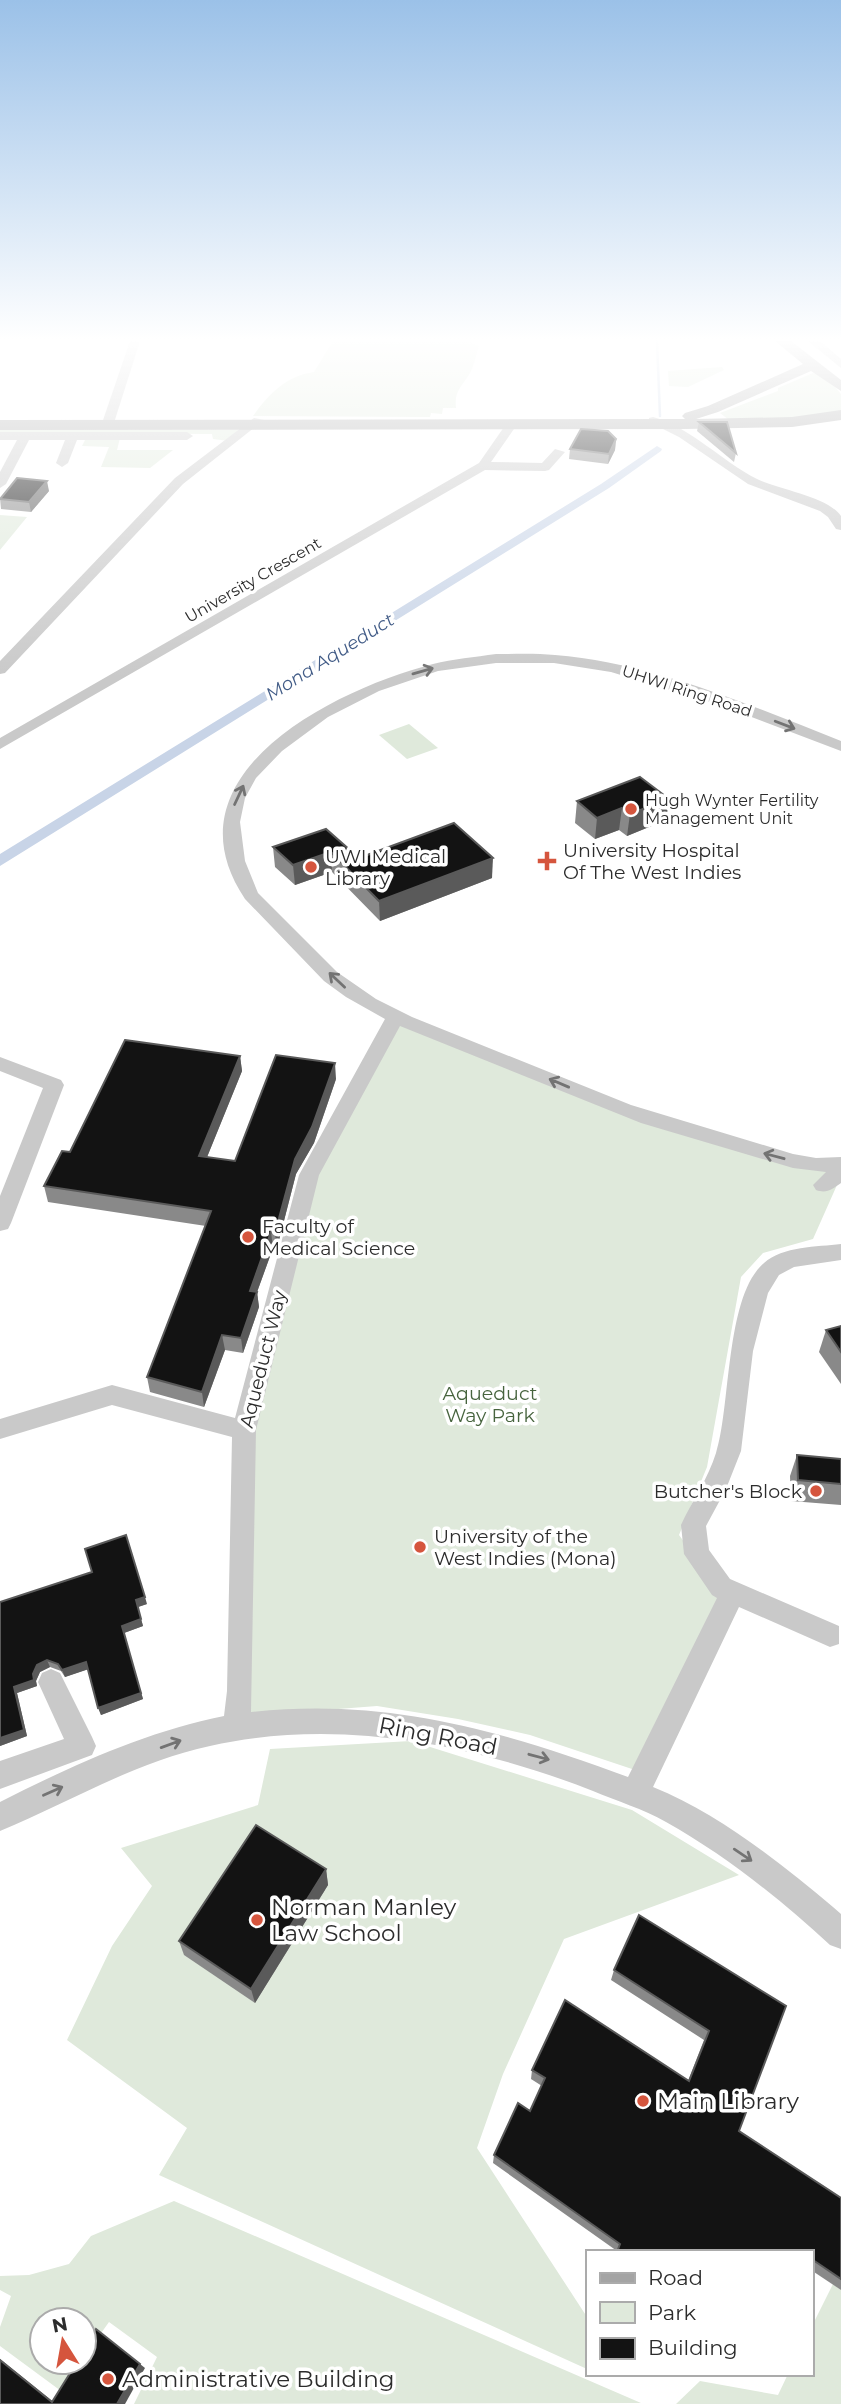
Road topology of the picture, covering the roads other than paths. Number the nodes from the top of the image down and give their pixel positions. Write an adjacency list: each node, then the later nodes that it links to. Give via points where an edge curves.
1 (16, 453): 9 (street)
2 (66, 453): 7 (street)
3 (215, 453): 11 (street, via 179,481)
4 (492, 453): 8 (street, University Crescent)
5 (558, 453): 8 (street, via 545,467)
6 (710, 453): 10 (street, via 752,481 824,508)
7 (62, 463)
8 (483, 466): 12 (street, University Crescent)
9 (0, 484)
10 (841, 526)
11 (0, 670)
12 (0, 744)
13 (841, 746): 14 (street, UHWI Ring Road, one-way to 13, via 348,991 251,897 232,852 231,820 245,781 314,719 381,685 433,668 475,660 565,658 683,686)
14 (394, 1017): 16 (street, UHWI Ring Road, one-way to 14, via 816,1166 770,1155 612,1105); 22 (street, Aqueduct Way, via 309,1175)
15 (0, 1065): 19 (street, via 54,1085)
16 (841, 1164)
17 (841, 1172): 18 (street)
18 (823, 1185)
19 (0, 1223)
20 (841, 1252): 23 (street, via 790,1259 771,1269 757,1291 742,1351 729,1451 693,1525 697,1554 721,1587)
21 (0, 1429): 22 (street, via 112,1395)
22 (244, 1430): 26 (street, Aqueduct Way)
23 (733, 1592): 24 (street); 28 (street)
24 (830, 1635)
25 (51, 1682): 27 (street, via 82,1746)
26 (236, 1727): 28 (street, Ring Road, one-way to 28, via 362,1722 458,1736 553,1761); 29 (street, Ring Road, one-way to 26, via 51,1791 143,1755)
27 (0, 1775)
28 (635, 1794): 30 (street, Ring Road, one-way to 30, via 678,1812 764,1869)
29 (0, 1817)
30 (841, 1934)

